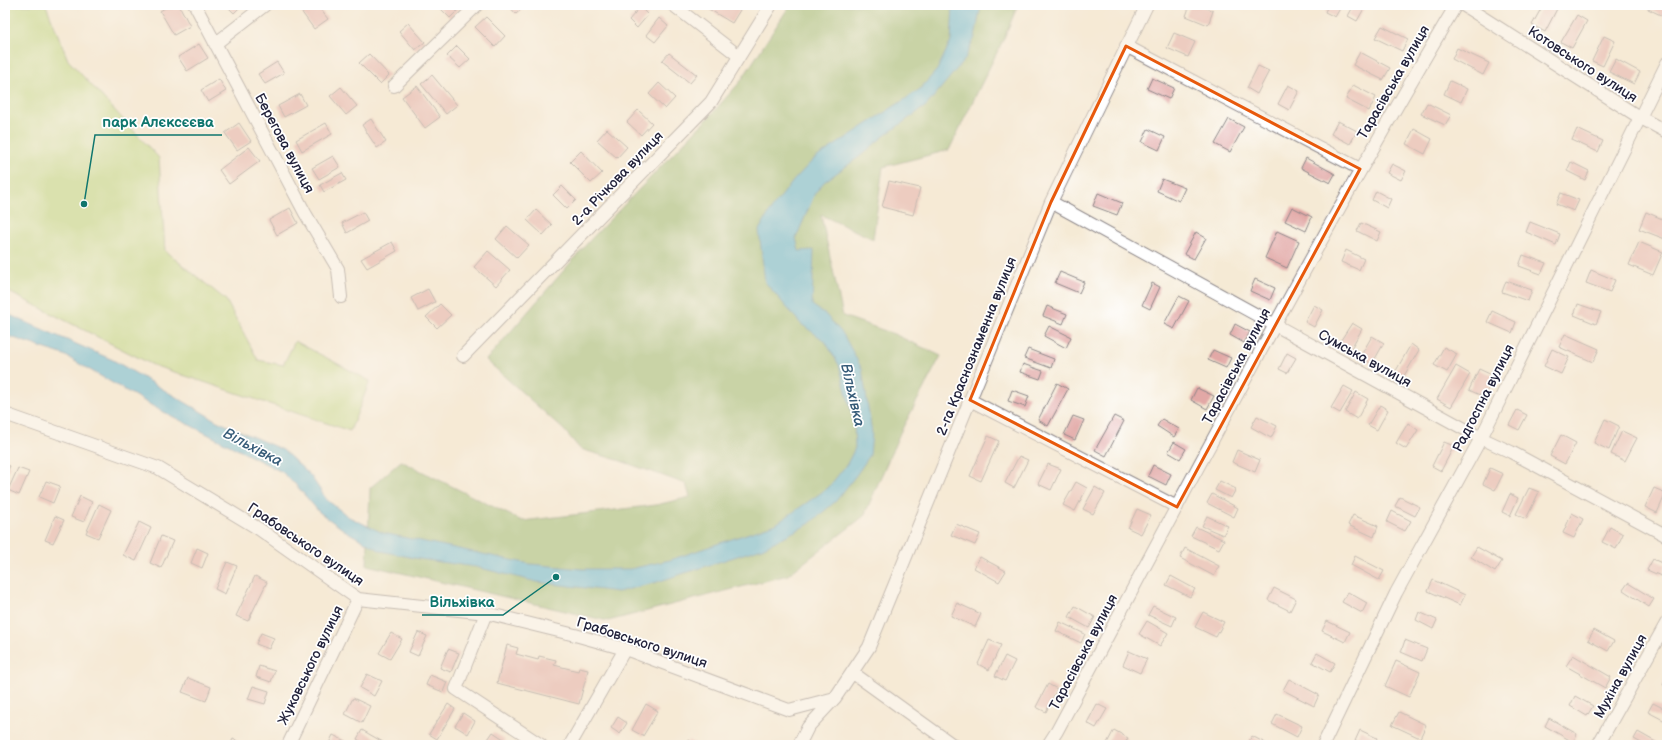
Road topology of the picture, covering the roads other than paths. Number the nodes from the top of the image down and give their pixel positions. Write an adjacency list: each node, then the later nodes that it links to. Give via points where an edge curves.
1 (195, 5): 9 (street, Берегова вулиця)
2 (266, 5): 9 (street)
3 (477, 5): 13 (street)
4 (673, 5): 11 (street)
5 (771, 5): 11 (street, 2-а Річкова вулиця)
6 (1147, 5): 10 (street, 2-га Краснознаменна вулиця)
7 (1456, 5): 16 (street, Тарасівська вулиця)
8 (1464, 5): 14 (street, Котовського вулиця)
9 (215, 44): 18 (street, Берегова вулиця, via 305,213 338,269)
10 (1126, 46): 16 (street); 17 (street, 2-га Краснознаменна вулиця)
11 (739, 56): 20 (street, 2-а Річкова вулиця, via 711,102)
12 (1667, 63): 14 (street, Радгоспна вулиця)
13 (394, 86)
14 (1639, 117): 15 (street, Котовського вулиця); 23 (street, Радгоспна вулиця)
15 (1667, 132)
16 (1360, 169): 19 (street, Тарасівська вулиця)
17 (1051, 202): 19 (street, Сумська вулиця); 21 (street, 2-га Краснознаменна вулиця)
18 (341, 297)
19 (1274, 325): 23 (street, Сумська вулиця); 24 (street, Тарасівська вулиця)
20 (463, 356)
21 (970, 400): 24 (street); 30 (street, 2-га Краснознаменна вулиця, via 869,647)
22 (5, 414): 26 (street, Грабовського вулиця, via 158,468 259,529)
23 (1481, 438): 25 (street, Сумська вулиця); 38 (street, Радгоспна вулиця, via 1396,593)
24 (1177, 507): 37 (street, Тарасівська вулиця)
25 (1667, 536)
26 (358, 599): 27 (street, Грабовського вулиця); 32 (street, Жуковського вулиця)
27 (486, 613): 29 (street, Грабовського вулиця); 33 (street, via 456,689)
28 (1667, 622): 39 (street, Мухіна вулиця)
29 (625, 649): 31 (street, Грабовського вулиця, via 789,710); 34 (street)
30 (853, 674): 31 (street, 2-га Краснознаменна вулиця); 36 (street)
31 (835, 698): 35 (street, 2-га Краснознаменна вулиця, via 808,727)
32 (288, 745)
33 (541, 745)
34 (570, 745)
35 (799, 745)
36 (953, 745)
37 (1048, 745)
38 (1323, 745)
39 (1598, 745)

